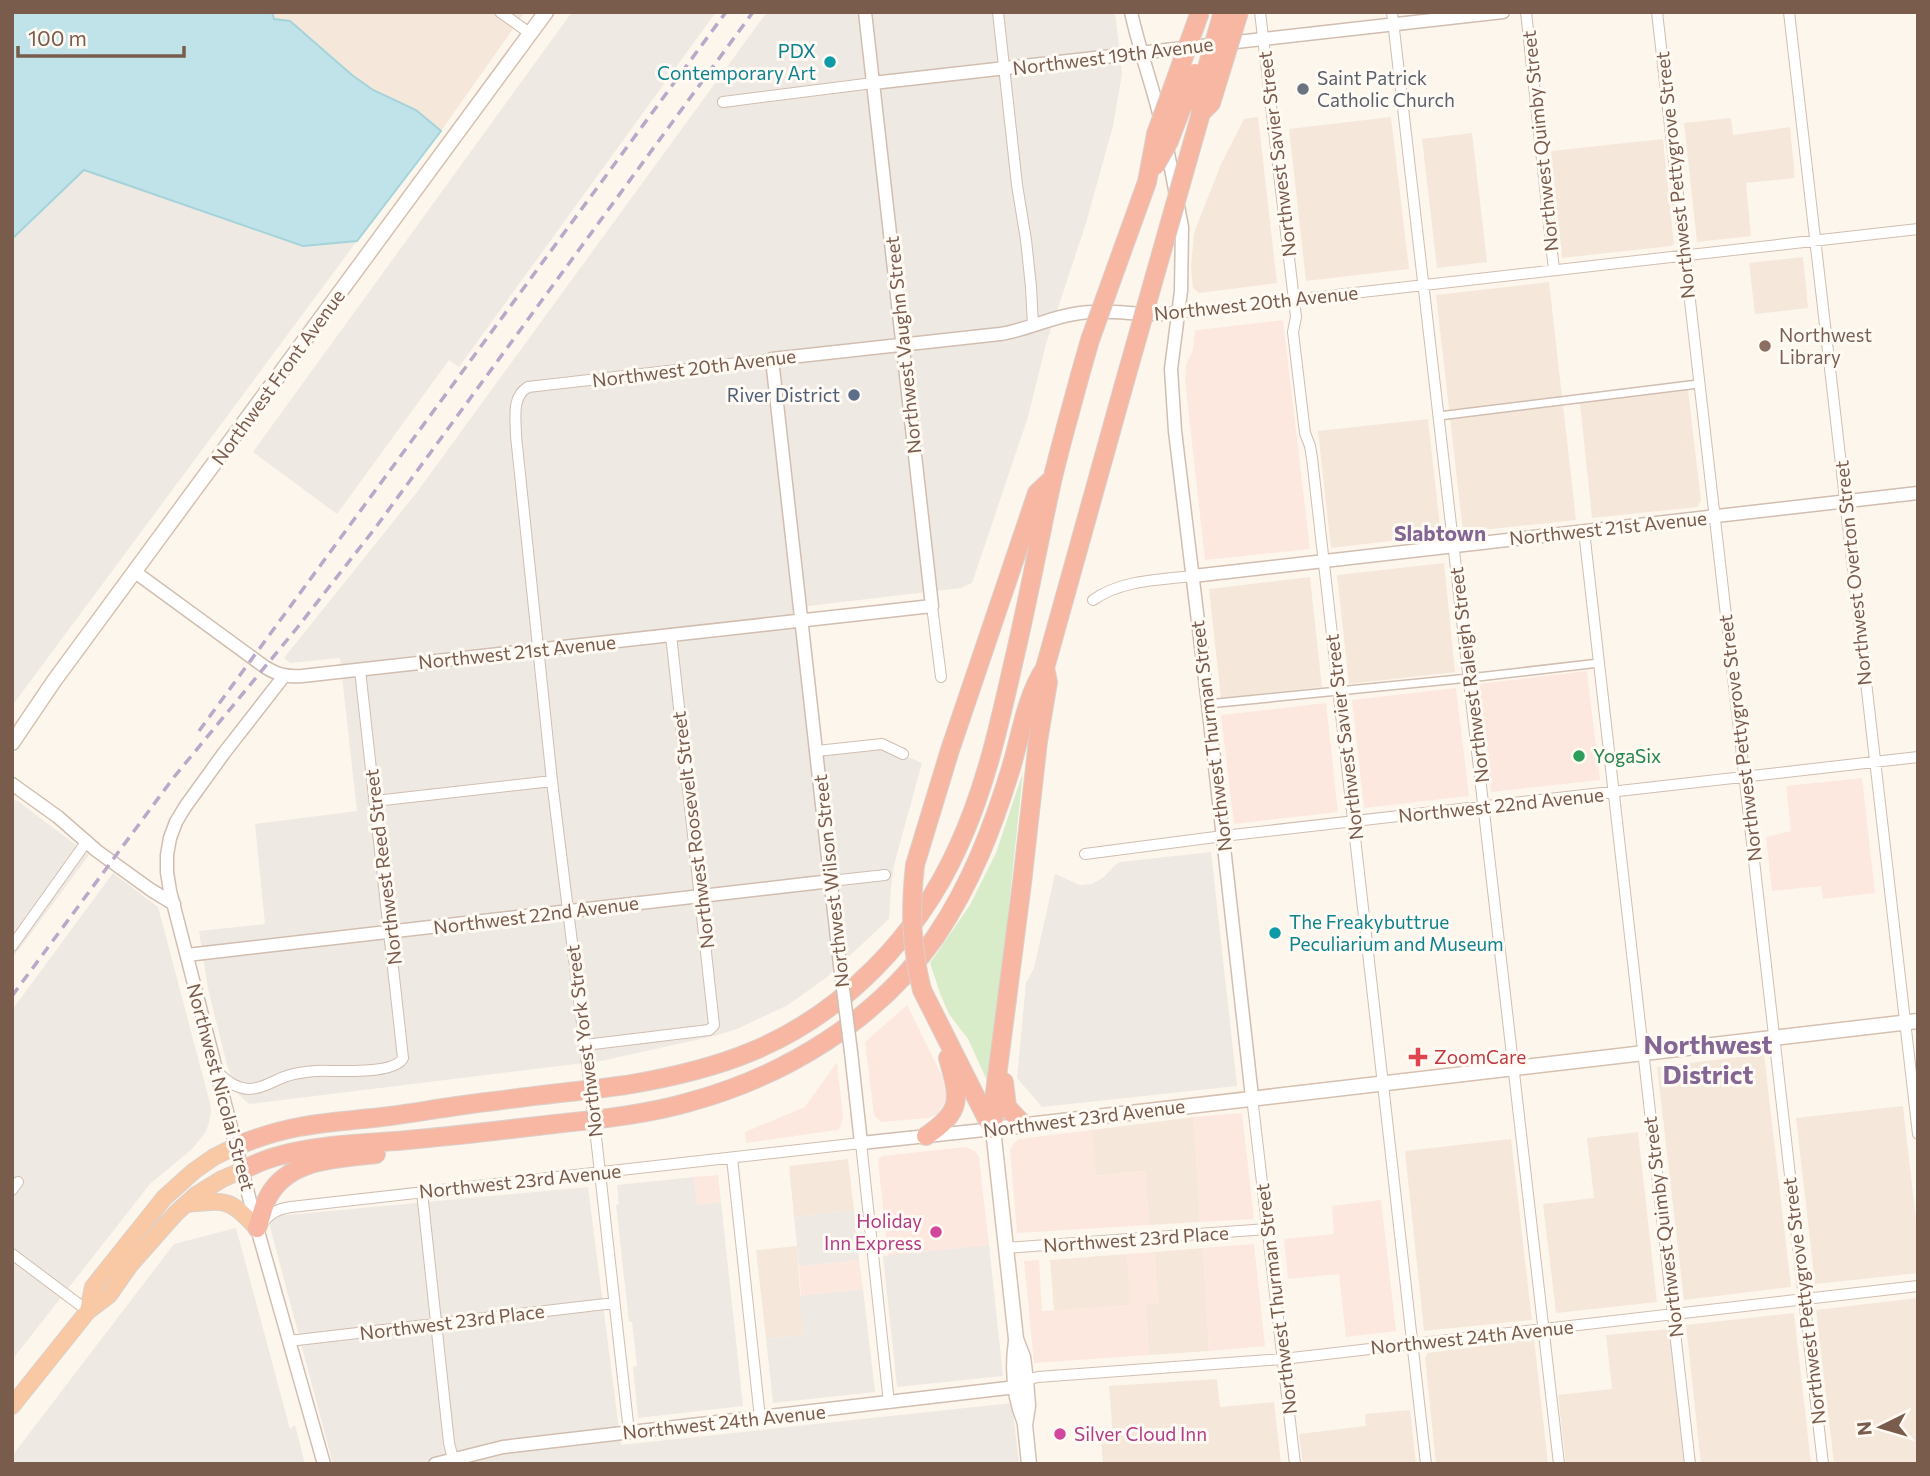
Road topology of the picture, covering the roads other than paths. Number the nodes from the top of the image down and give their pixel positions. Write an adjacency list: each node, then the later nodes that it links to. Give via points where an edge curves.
1 (500, 12): 15 (street)
2 (546, 12): 15 (main road, Northwest Front Avenue)
3 (865, 12): 19 (street, Northwest Vaughn Street)
4 (998, 12): 18 (street)
5 (1131, 12): 17 (street, Northwest Thurman Street)
6 (1199, 12): 22 (highway, bridge, via 1156,134)
7 (1222, 12): 21 (highway, bridge, via 1198,99); 22 (highway, bridge, via 1169,141)
8 (1239, 12): 21 (highway, bridge, via 1211,103)
9 (1260, 12): 16 (street, Northwest Savier Street)
10 (1503, 12): 14 (street, Northwest 19th Avenue)
11 (1526, 12): 26 (street, Northwest Quimby Street)
12 (1657, 12): 25 (street, Northwest Pettygrove Street)
13 (1789, 12): 24 (street, Northwest Overton Street)
14 (1393, 18): 16 (street, Northwest 19th Avenue); 27 (street, Northwest Raleigh Street)
15 (531, 34): 43 (main road, Northwest Front Avenue)
16 (1263, 39): 17 (street, Northwest 19th Avenue); 28 (street, Northwest Savier Street)
17 (1141, 52): 18 (street, Northwest 19th Avenue); 29 (street, Northwest Thurman Street, via 1181,215)
18 (1004, 68): 19 (street, Northwest 19th Avenue); 30 (street)
19 (873, 83): 20 (street, Northwest 19th Avenue); 31 (street, Northwest Vaughn Street)
20 (723, 102)
21 (1201, 113): 51 (highway, bridge)
22 (1147, 182): 36 (highway, bridge, via 1090,340)
23 (1918, 229): 24 (street, Northwest 20th Avenue)
24 (1816, 241): 25 (street, Northwest 20th Avenue); 38 (street, Northwest Overton Street)
25 (1684, 256): 26 (street, Northwest 20th Avenue); 33 (street, Northwest Pettygrove Street)
26 (1554, 270): 27 (street, Northwest 20th Avenue)
27 (1425, 285): 28 (street, Northwest 20th Avenue); 35 (street, Northwest Raleigh Street)
28 (1294, 300): 29 (street, Northwest 20th Avenue); 42 (street, Northwest Savier Street, via 1293,332)
29 (1178, 313): 30 (street, Northwest 20th Avenue, via 1073,314); 44 (street, Northwest Thurman Street, via 1171,381)
30 (1033, 326): 31 (street, Northwest 20th Avenue)
31 (902, 344): 32 (street, Northwest 20th Avenue); 46 (street, Northwest Vaughn Street)
32 (772, 359): 34 (street, Northwest 20th Avenue, via 528,387); 47 (street, Northwest Wilson Street)
33 (1699, 384): 35 (street); 39 (street, Northwest Pettygrove Street)
34 (517, 398): 49 (street, Northwest York Street, via 516,436)
35 (1439, 416): 41 (street, Northwest Raleigh Street)
36 (1053, 478): 82 (highway, bridge, via 1037,493 915,865 911,933 922,990); 97 (highway, via 997,731 960,844 915,921 864,979 801,1026 755,1051 674,1075 313,1124)
37 (1918, 493): 38 (street, Northwest 21st Avenue)
38 (1846, 501): 39 (street, Northwest 21st Avenue); 62 (street, Northwest Overton Street)
39 (1714, 516): 40 (street, Northwest 21st Avenue); 63 (street, Northwest Pettygrove Street)
40 (1584, 531): 41 (street, Northwest 21st Avenue); 50 (street, Northwest Quimby Street)
41 (1454, 546): 42 (street, Northwest 21st Avenue); 55 (street, Northwest Raleigh Street)
42 (1323, 561): 44 (street, Northwest 21st Avenue); 56 (street, Northwest Savier Street)
43 (135, 572): 53 (street); 58 (main road, Northwest Front Avenue)
44 (1193, 576): 45 (street, Northwest 21st Avenue, via 1137,583); 57 (street, Northwest Thurman Street)
45 (1093, 600)
46 (932, 606): 47 (street, Northwest 21st Avenue); 54 (street, Northwest Vaughn Street)
47 (802, 620): 48 (street, Northwest 21st Avenue); 59 (street, Northwest Wilson Street)
48 (671, 635): 49 (street, Northwest 21st Avenue); 75 (street, Northwest Roosevelt Street)
49 (538, 650): 52 (street, Northwest 21st Avenue); 64 (street, Northwest York Street)
50 (1599, 663): 55 (street); 66 (street, Northwest Quimby Street)
51 (1045, 668): 81 (highway, via 1048,682); 95 (highway, via 1035,683 989,836 961,897 908,970 840,1032 767,1074 685,1103 633,1114)
52 (360, 670): 53 (street, Northwest 21st Avenue); 67 (street, Northwest Reed Street)
53 (284, 677): 76 (street, Northwest Nicolai Street, via 176,822 166,863)
54 (941, 677)
55 (1469, 678): 56 (street); 68 (street, Northwest Raleigh Street)
56 (1338, 691): 57 (street); 69 (street, Northwest Savier Street)
57 (1208, 704): 70 (street, Northwest Thurman Street)
58 (12, 743)
59 (817, 751): 60 (street, via 882,744); 74 (street, Northwest Wilson Street)
60 (903, 754)
61 (1918, 757): 62 (street, Northwest 22nd Avenue)
62 (1874, 762): 63 (street, Northwest 22nd Avenue); 83 (street, Northwest Overton Street)
63 (1745, 776): 66 (street, Northwest 22nd Avenue); 84 (street, Northwest Pettygrove Street)
64 (552, 780): 67 (street); 77 (street, Northwest York Street)
65 (12, 784): 71 (street)
66 (1614, 792): 68 (street, Northwest 22nd Avenue); 86 (street, Northwest Quimby Street)
67 (375, 801): 78 (street, Northwest Reed Street)
68 (1484, 807): 69 (street, Northwest 22nd Avenue); 87 (street, Northwest Raleigh Street)
69 (1354, 822): 70 (street, Northwest 22nd Avenue); 89 (street, Northwest Savier Street)
70 (1223, 836): 72 (street, Northwest 22nd Avenue); 90 (street, Northwest Thurman Street)
71 (88, 841): 76 (street); 79 (street)
72 (1085, 854)
73 (885, 875): 74 (street, Northwest 22nd Avenue)
74 (831, 881): 75 (street, Northwest 22nd Avenue); 96 (street, Northwest Wilson Street, bridge)
75 (701, 896): 77 (street, Northwest 22nd Avenue); 85 (street, Northwest Roosevelt Street, via 714,1025 709,1030)
76 (174, 904): 80 (street, Northwest Nicolai Street)
77 (568, 911): 78 (street, Northwest 22nd Avenue); 85 (street, Northwest York Street)
78 (390, 932): 80 (street, Northwest 22nd Avenue); 88 (street, Northwest Reed Street, via 404,1053 401,1063 371,1070 293,1074 252,1089 229,1083)
79 (12, 946)
80 (187, 955): 88 (street, Northwest Nicolai Street)
81 (1011, 967): 91 (highway, via 1004,1092 1007,1107); 92 (highway)
82 (936, 1017): 92 (highway); 94 (highway, via 957,1090 947,1121)
83 (1911, 1022): 84 (main road, Northwest 23rd Avenue); 93 (street, Northwest Overton Street)
84 (1774, 1038): 86 (main road, Northwest 23rd Avenue); 108 (street, Northwest Pettygrove Street)
85 (585, 1045): 100 (street, Northwest York Street, bridge)
86 (1642, 1053): 87 (main road, Northwest 23rd Avenue); 111 (street, Northwest Quimby Street)
87 (1513, 1068): 89 (main road, Northwest 23rd Avenue); 113 (street, Northwest Raleigh Street)
88 (216, 1071): 97 (street, Northwest Nicolai Street)
89 (1383, 1083): 90 (main road, Northwest 23rd Avenue); 115 (street, Northwest Savier Street)
90 (1252, 1097): 91 (main road, Northwest 23rd Avenue); 104 (street, Northwest Thurman Street)
91 (1023, 1124): 92 (main road, Northwest 23rd Avenue)
92 (993, 1129): 94 (street, Northwest 23rd Avenue); 105 (main road)
93 (1918, 1134)
94 (926, 1136): 96 (street, Northwest 23rd Avenue)
95 (418, 1139): 99 (highway, via 299,1151); 103 (highway, via 395,1151 295,1170 267,1198)
96 (861, 1143): 98 (street, Northwest 23rd Avenue); 119 (street, Northwest Wilson Street)
97 (236, 1146): 99 (street, Northwest Nicolai Street); 110 (highway, via 194,1171 164,1198 93,1287)
98 (732, 1158): 100 (street, Northwest 23rd Avenue); 120 (street)
99 (243, 1170): 102 (highway); 103 (street, Northwest Nicolai Street)
100 (600, 1172): 101 (street, Northwest 23rd Avenue); 109 (street, Northwest York Street)
101 (422, 1192): 103 (street, Northwest 23rd Avenue, via 282,1208 270,1213); 112 (street)
102 (186, 1203): 103 (highway, via 231,1205); 110 (highway, via 109,1295)
103 (257, 1228): 114 (street, Northwest Nicolai Street)
104 (1267, 1229): 105 (street, Northwest 23rd Place); 116 (street, Northwest Thurman Street)
105 (1005, 1248): 117 (main road, via 1016,1339 1013,1363)
106 (12, 1254): 110 (street)
107 (1918, 1286): 108 (street, Northwest 24th Avenue)
108 (1803, 1300): 111 (street, Northwest 24th Avenue); 130 (street, Northwest Pettygrove Street)
109 (614, 1303): 112 (street, Northwest 23rd Place); 121 (street, Northwest York Street)
110 (88, 1311): 118 (highway)
111 (1673, 1314): 113 (street, Northwest 24th Avenue); 129 (street, Northwest Quimby Street)
112 (436, 1323): 114 (street, Northwest 23rd Place); 122 (street)
113 (1544, 1329): 115 (street, Northwest 24th Avenue); 128 (street, Northwest Raleigh Street)
114 (289, 1340): 123 (street, Northwest Nicolai Street)
115 (1412, 1344): 116 (street, Northwest 24th Avenue); 127 (street, Northwest Savier Street)
116 (1283, 1359): 117 (street, Northwest 24th Avenue, via 1038,1377); 126 (street, Northwest Thurman Street)
117 (1021, 1383): 119 (street, Northwest 24th Avenue); 125 (main road, via 1028,1406)
118 (14, 1400)
119 (889, 1403): 120 (street, Northwest 24th Avenue)
120 (760, 1418): 121 (street, Northwest 24th Avenue)
121 (629, 1432): 122 (street, Northwest 24th Avenue, via 503,1447)
122 (453, 1459): 124 (street, Northwest 24th Avenue)
123 (324, 1464)
124 (435, 1464)
125 (1029, 1464)
126 (1295, 1464)
127 (1426, 1464)
128 (1559, 1464)
129 (1690, 1464)
130 (1823, 1464)

